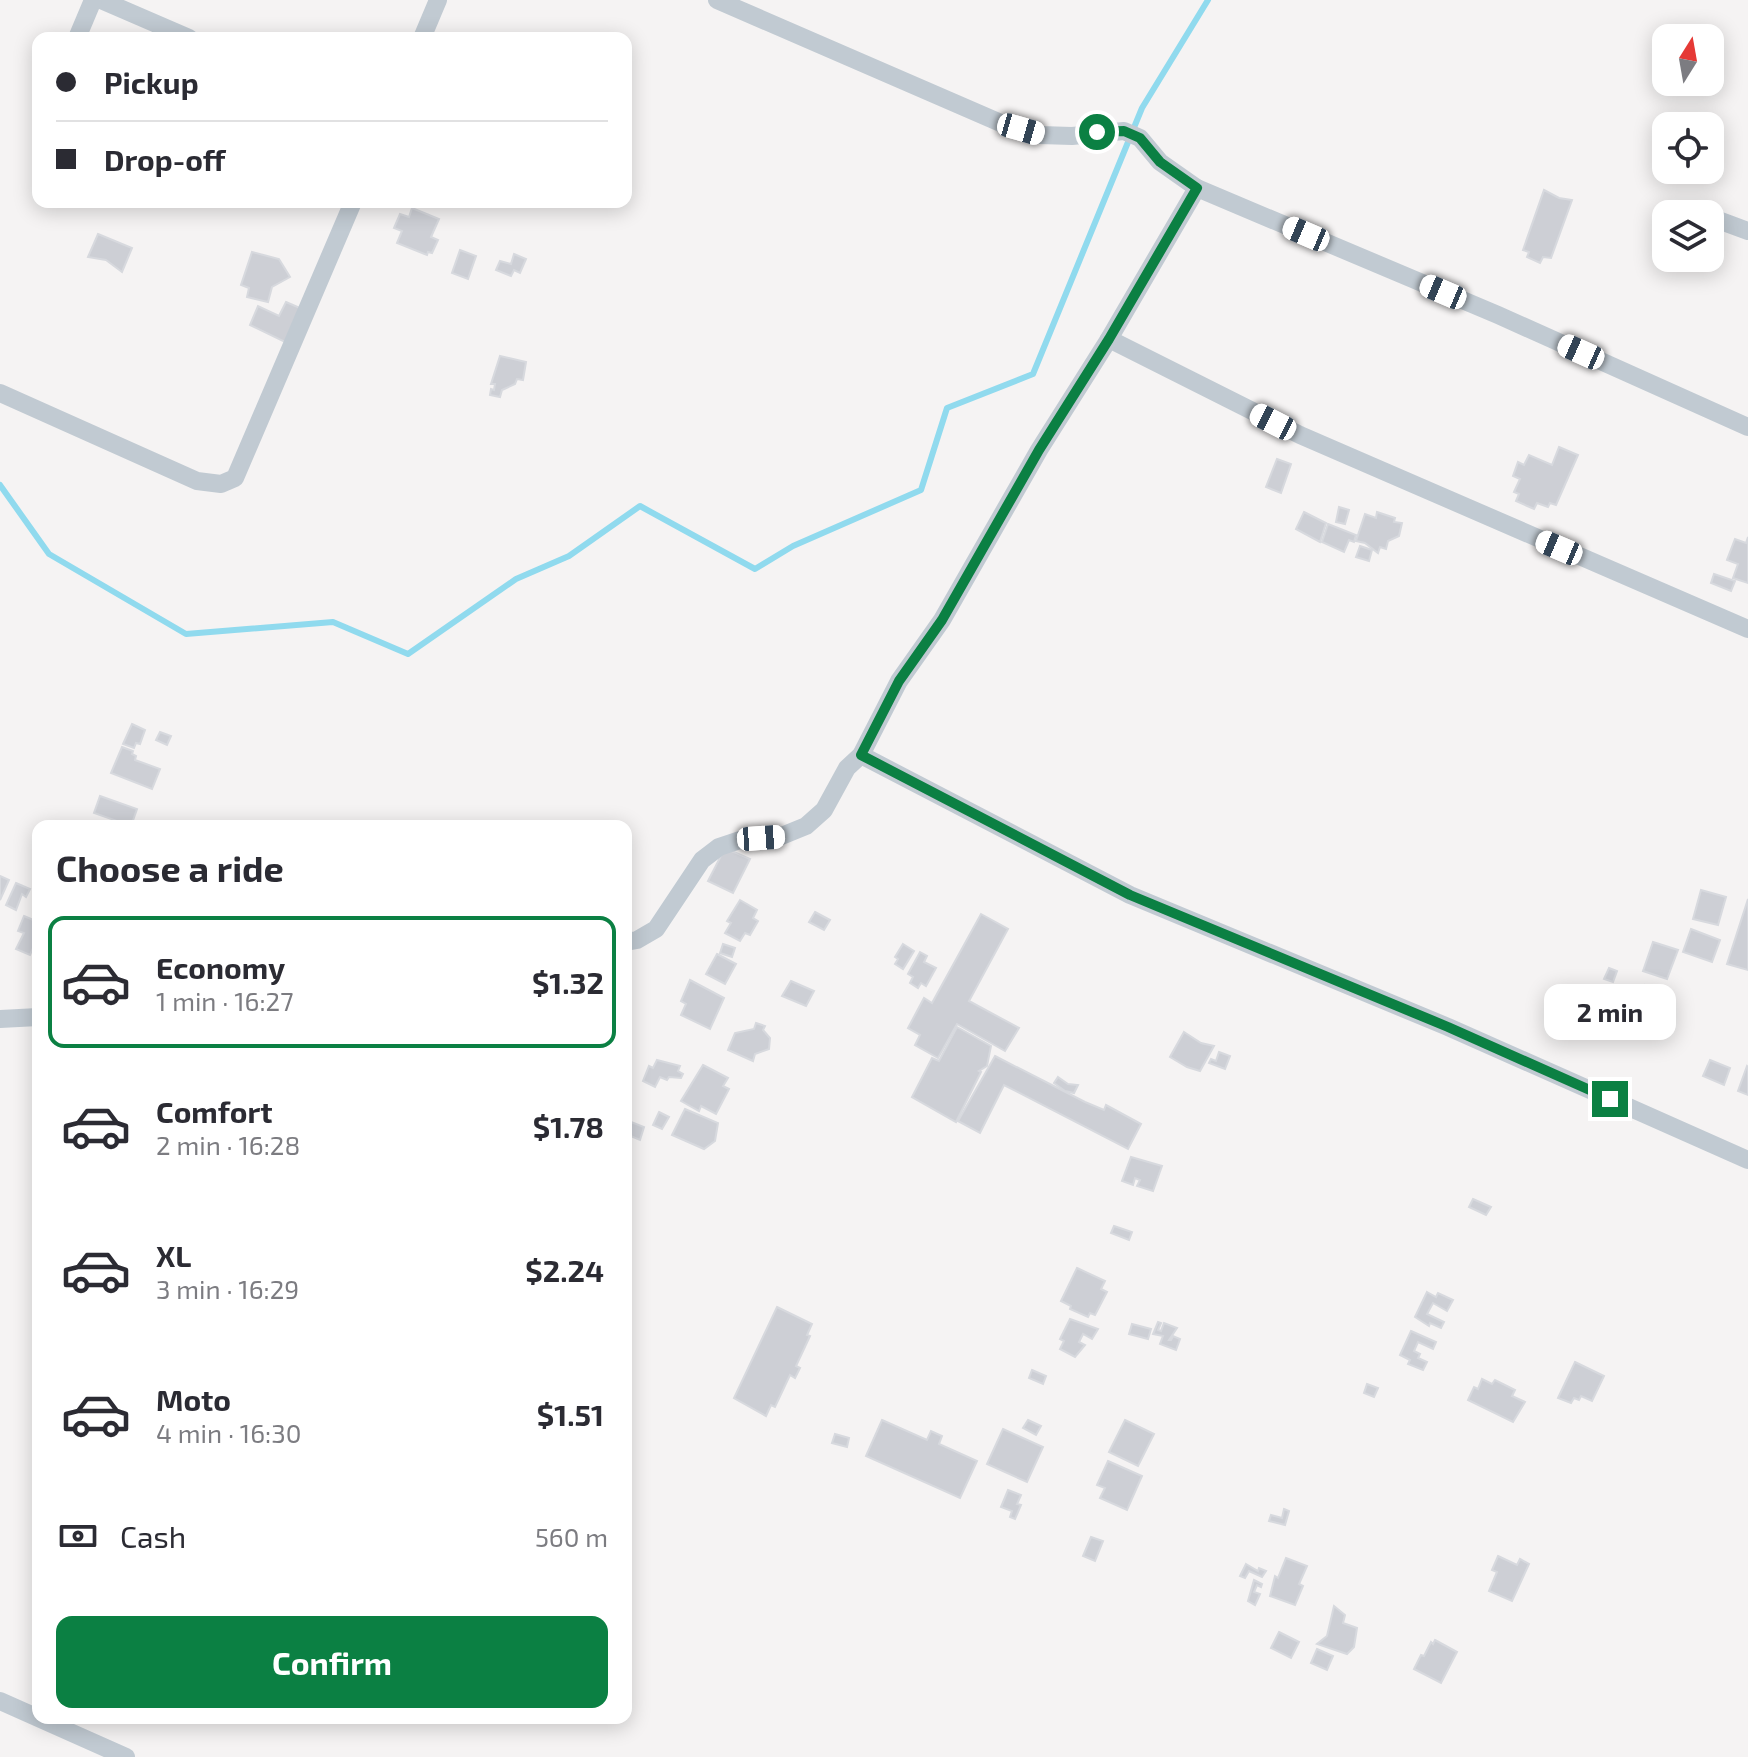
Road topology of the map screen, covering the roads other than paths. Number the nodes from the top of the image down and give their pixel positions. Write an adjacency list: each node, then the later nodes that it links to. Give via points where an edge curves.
1 (93, 0): 5 (street)
2 (101, 0): 6 (street)
3 (438, 0): 7 (street)
4 (717, 0): 8 (street, via 1003,124 1040,135 1124,131 1140,138 1160,162)
5 (80, 32)
6 (175, 32)
7 (425, 32)
8 (1197, 188): 12 (street); 14 (street)
9 (350, 208): 13 (street, via 235,478 221,484 197,481)
10 (1724, 222): 11 (street)
11 (1748, 231)
12 (1109, 339): 15 (street, via 1300,435); 16 (street, via 942,620 899,681)
13 (0, 393)
14 (1748, 427)
15 (1748, 629)
16 (861, 755): 17 (street, via 847,768 824,810 806,826 779,837 719,847 702,860 656,929); 20 (street, via 1130,895 1448,1027)
17 (632, 941)
18 (32, 1017): 19 (street)
19 (0, 1019)
20 (1748, 1160)
21 (0, 1701): 22 (street)
22 (32, 1715)
23 (52, 1724): 24 (street)
24 (126, 1757)

